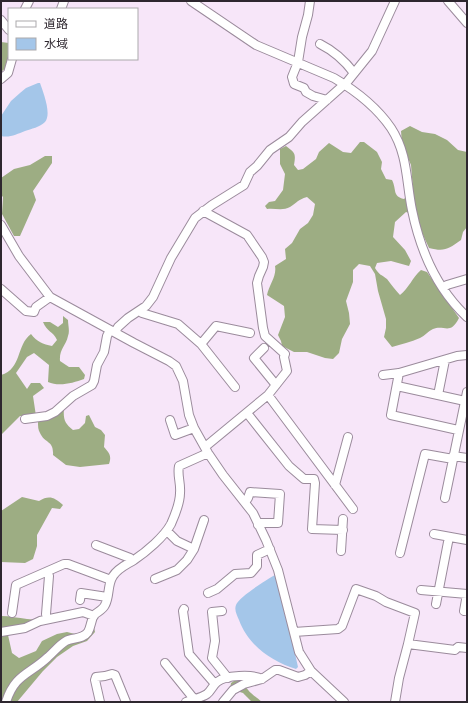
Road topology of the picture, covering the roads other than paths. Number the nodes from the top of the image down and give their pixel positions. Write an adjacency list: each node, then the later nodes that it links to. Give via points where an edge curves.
1 (191, 1): 10 (street, via 250,41)
2 (310, 1): 10 (street)
3 (395, 1): 11 (street, via 376,45)
4 (448, 1): 6 (street)
5 (1, 20): 7 (street)
6 (467, 23)
7 (8, 29)
8 (320, 44): 11 (street, via 346,62)
9 (12, 60): 12 (street, via 8,73)
10 (298, 62): 13 (street); 14 (street, via 292,77 294,84 313,96)
11 (354, 73): 13 (street)
12 (1, 79)
13 (344, 84): 14 (street); 18 (street, via 372,105 391,128 397,140 407,171 412,211 424,251)
14 (327, 100): 15 (street, via 289,137 270,150 250,172 244,185)
15 (203, 211): 21 (street, via 192,223 171,258 149,304); 31 (street, via 247,235 264,262 257,283 262,328 265,336 285,354 287,371)
16 (1, 225): 20 (street, via 19,256)
17 (467, 279): 18 (street)
18 (443, 288): 22 (street)
19 (1, 289): 20 (street, via 26,311 34,312 36,307)
20 (50, 297): 23 (street)
21 (140, 310): 23 (street); 25 (street, via 142,313 178,324)
22 (467, 317)
23 (113, 331): 39 (street, via 107,336 92,385 73,396 55,412 47,416); 41 (street, via 176,366 183,381)
24 (250, 333): 25 (street, via 216,326)
25 (202, 344): 33 (street)
26 (264, 348): 31 (street, via 254,358)
27 (467, 355): 28 (street)
28 (445, 360): 29 (street); 34 (street)
29 (399, 373): 30 (street); 32 (street)
30 (383, 375)
31 (276, 385): 35 (street)
32 (397, 386): 34 (street); 42 (street, via 391,415)
33 (235, 387)
34 (438, 395): 36 (street)
35 (268, 396): 37 (street); 47 (street)
36 (466, 396): 38 (street)
37 (247, 413): 44 (street); 54 (street, via 289,466 304,479 314,479 312,529)
38 (465, 416): 42 (street)
39 (26, 419)
40 (170, 420): 41 (street, via 175,435)
41 (194, 428): 44 (street)
42 (458, 430): 45 (street)
43 (348, 437): 47 (street)
44 (206, 450): 49 (street); 55 (street, via 179,466 179,500)
45 (453, 457): 46 (street); 48 (street); 63 (street, via 425,454)
46 (467, 458)
47 (335, 485): 50 (street)
48 (444, 498)
49 (245, 502): 53 (street); 53 (street, via 250,492 280,494 278,523)
50 (353, 509)
51 (343, 519): 54 (street)
52 (204, 520): 60 (street)
53 (258, 525): 61 (street)
54 (343, 530): 62 (street)
55 (167, 531): 60 (street, via 177,541); 64 (street)
56 (434, 534): 57 (street)
57 (449, 537): 58 (street); 69 (street)
58 (467, 540)
59 (96, 545): 64 (street)
60 (194, 549): 66 (street, via 188,560 177,570)
61 (270, 549): 70 (street, via 257,555 257,566 251,573 235,574); 82 (street)
62 (342, 551)
63 (400, 553)
64 (132, 561): 67 (street, via 124,565)
65 (47, 572): 67 (street, via 68,564); 78 (street, via 16,585); 79 (street, via 49,576)
66 (155, 579)
67 (111, 580): 72 (street)
68 (421, 590): 69 (street)
69 (438, 592): 71 (street); 74 (street)
70 (208, 593)
71 (467, 594): 77 (street)
72 (107, 597): 73 (street, via 81,593); 80 (street, via 105,606)
73 (80, 600)
74 (436, 604)
75 (184, 609): 89 (street, via 189,654)
76 (222, 610): 87 (street, via 212,612 215,641 212,658)
77 (464, 610)
78 (12, 613)
79 (46, 614)
80 (94, 616): 81 (street, via 83,612); 91 (street, via 82,637 61,644 42,663 20,678 10,691)
81 (1, 632)
82 (294, 632): 83 (street, via 338,629 342,626 356,589 415,613); 86 (street, via 299,652)
83 (408, 644): 84 (street, via 455,650 458,647); 96 (street)
84 (467, 648)
85 (165, 663): 90 (street)
86 (311, 671): 88 (street, via 298,676 275,670); 95 (street)
87 (228, 678): 88 (street, via 244,676); 89 (street)
88 (262, 679): 94 (street, via 233,690)
89 (215, 684): 90 (street, via 206,694)
90 (190, 700)
91 (6, 702)
92 (100, 702): 93 (street, via 96,677 112,674 115,675)
93 (126, 702)
94 (223, 702)
95 (344, 702)
96 (395, 702)

